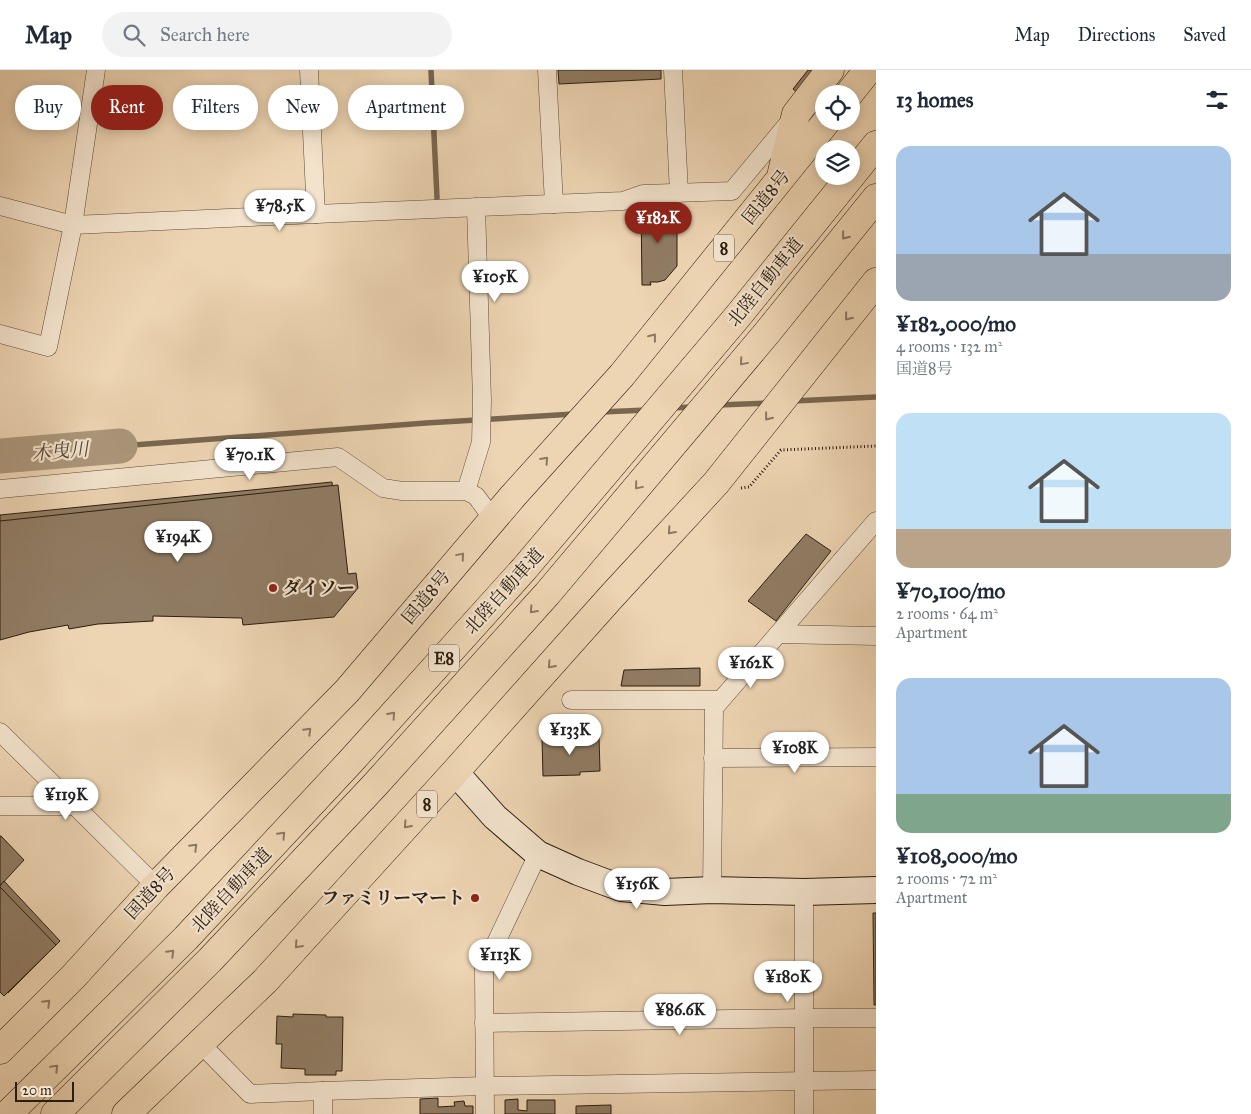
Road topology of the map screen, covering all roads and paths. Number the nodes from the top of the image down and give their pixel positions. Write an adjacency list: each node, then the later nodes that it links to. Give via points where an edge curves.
1 (96, 70): 20 (street)
2 (309, 70): 19 (street)
3 (547, 70): 16 (street)
4 (673, 70): 14 (street)
5 (830, 70): 8 (highway)
6 (868, 70): 7 (highway)
7 (856, 85)
8 (796, 114): 12 (highway); 14 (street, via 732,191)
9 (819, 130): 12 (highway, 国道8号 / 8)
10 (876, 145): 11 (highway, 北陸自動車道 / E8)
11 (860, 165)
12 (781, 178): 27 (highway, 国道8号 / 8, one-way to 12, via 622,375)
13 (844, 185): 53 (highway, 北陸自動車道 / E8, one-way to 13, via 186,938 498,599 738,316)
14 (679, 194): 16 (street, via 643,194 623,201)
15 (876, 198): 54 (highway, 北陸自動車道 / E8, one-way to 54, via 547,594 374,786 210,960)
16 (554, 204): 18 (street)
17 (0, 206): 20 (street)
18 (476, 207): 19 (street); 26 (street, via 481,442)
19 (316, 214): 20 (street)
20 (73, 226): 22 (street, via 48,347)
21 (876, 282): 24 (highway, 8, one-way to 24)
22 (0, 334)
23 (876, 446): 24 (path, via 781,450 749,487)
24 (712, 487): 36 (highway, 8, one-way to 36)
25 (0, 490): 26 (street, via 338,457 383,488 402,492)
26 (466, 491): 27 (street, via 476,496)
27 (493, 518): 40 (highway, 国道8号 / 8, one-way to 27, via 347,691)
28 (876, 521): 29 (street)
29 (778, 634): 30 (street); 32 (street)
30 (876, 636)
31 (571, 700): 32 (street)
32 (720, 700): 35 (street, via 714,708)
33 (0, 732): 38 (street)
34 (876, 757): 35 (street)
35 (713, 758): 41 (street)
36 (455, 772): 39 (street, via 495,817); 47 (highway, 8, one-way to 47, via 265,981)
37 (0, 806): 38 (street)
38 (74, 806): 40 (street)
39 (538, 854): 41 (street, via 621,888 665,892); 46 (street, via 484,968)
40 (156, 886): 48 (highway, 国道8号 / 8, one-way to 40, via 73,977)
41 (712, 890): 43 (street)
42 (876, 890): 43 (street)
43 (804, 892): 44 (street)
44 (804, 1018): 45 (street); 46 (street); 50 (street)
45 (876, 1018)
46 (484, 1023): 51 (street)
47 (200, 1043): 52 (street, via 250,1094); 55 (highway, 8)
48 (0, 1050)
49 (876, 1080): 50 (street)
50 (804, 1081): 51 (street); 58 (street)
51 (484, 1086): 52 (street); 57 (street)
52 (323, 1091): 56 (street)
53 (8, 1114)
54 (55, 1114)
55 (126, 1114)
56 (323, 1114)
57 (485, 1114)
58 (804, 1114)

